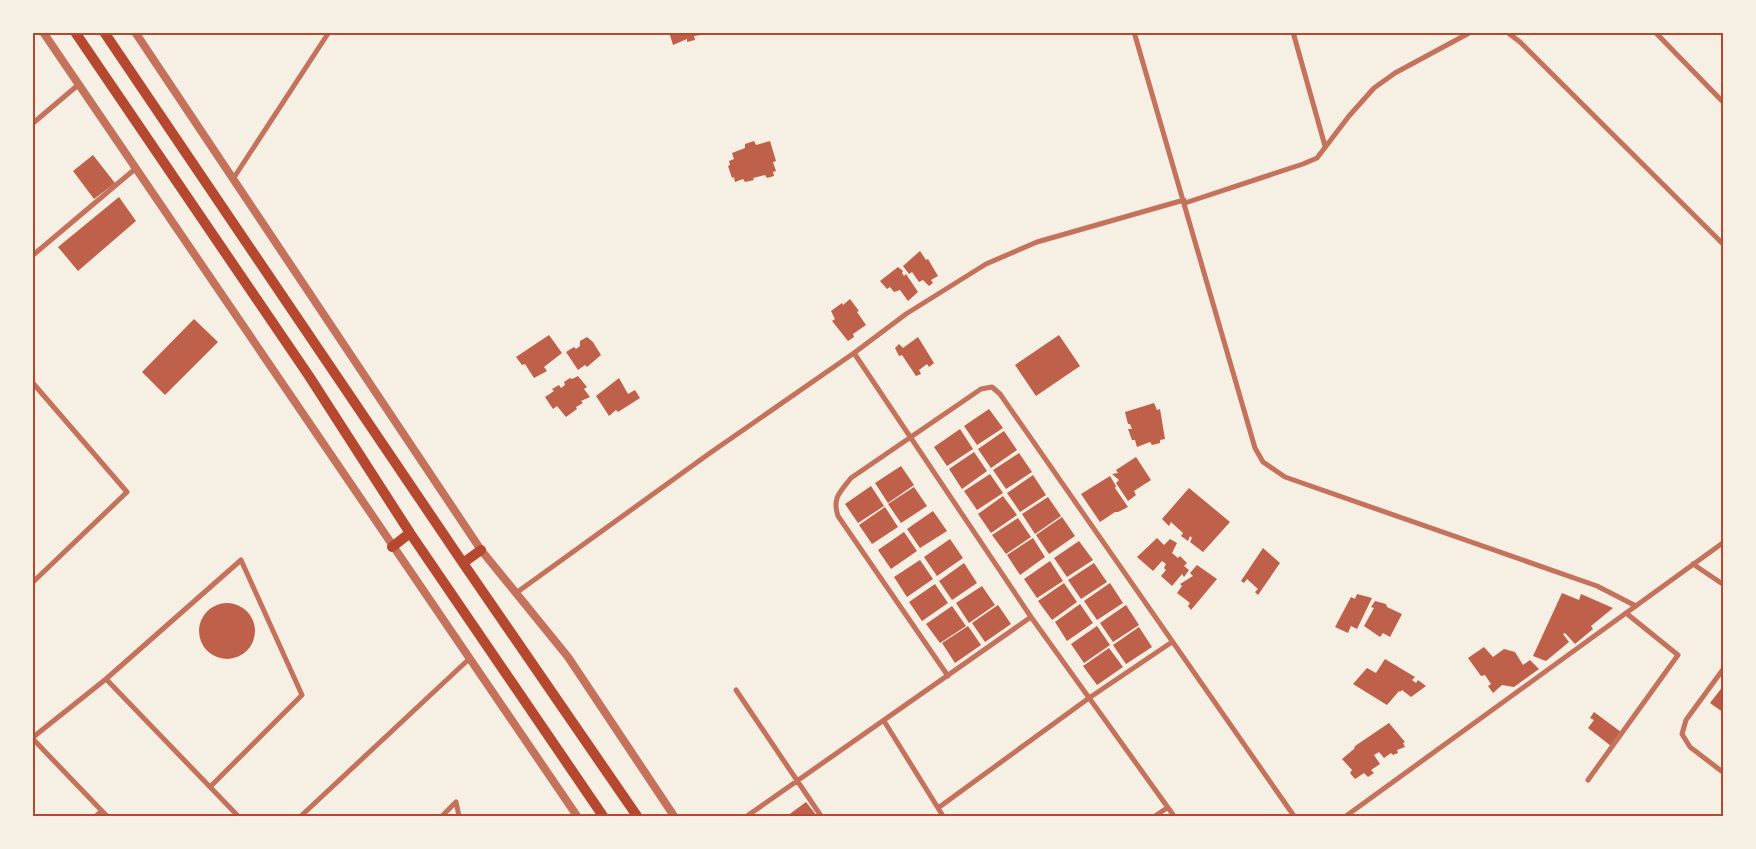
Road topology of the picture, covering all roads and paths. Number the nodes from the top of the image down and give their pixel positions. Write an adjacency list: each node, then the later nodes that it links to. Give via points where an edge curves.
1 (43, 32): 13 (street)
2 (75, 32): 25 (highway, via 309,376)
3 (104, 32): 29 (highway)
4 (135, 32): 18 (street)
5 (329, 32): 18 (street)
6 (516, 32): 7 (street)
7 (531, 32)
8 (1134, 32): 19 (street)
9 (1292, 32): 16 (street)
10 (1471, 32): 16 (street, via 1381,83)
11 (1507, 32): 20 (street)
12 (1655, 32): 14 (street)
13 (78, 85): 15 (street); 17 (street)
14 (1724, 103)
15 (32, 124)
16 (1325, 146): 19 (street, via 1317,158 1303,164)
17 (135, 168): 21 (street); 27 (street)
18 (233, 179): 28 (street)
19 (1184, 202): 22 (street, via 1037,242 986,264 906,314); 34 (street, via 1255,448 1263,462 1285,477 1597,586)
20 (1724, 245)
21 (32, 256)
22 (854, 352): 24 (street); 33 (street)
23 (32, 382): 31 (street, via 127,492)
24 (910, 436): 36 (street); 37 (street, via 981,389 992,387 1006,402); 40 (street, via 851,478 838,494 835,506 838,516)
25 (410, 533): 27 (highway); 60 (highway)
26 (1724, 542): 30 (street)
27 (392, 547): 38 (street)
28 (481, 550): 29 (highway); 33 (street)
29 (463, 563): 61 (highway)
30 (1693, 564): 32 (street); 34 (street)
31 (32, 583)
32 (1724, 585)
33 (516, 592): 62 (street, via 568,657)
34 (1636, 606): 35 (street)
35 (1626, 613): 47 (street, via 1678,655); 69 (street)
36 (1031, 617): 40 (street); 43 (street)
37 (1172, 642): 43 (street); 68 (street)
38 (469, 659): 56 (street); 59 (street)
39 (1724, 668): 46 (street, via 1686,720 1682,734 1690,747)
40 (948, 676): 44 (street)
41 (106, 679): 45 (street); 49 (street); 49 (street, via 241,560 302,696)
42 (736, 690): 48 (street)
43 (1089, 698): 50 (street); 51 (street)
44 (884, 721): 48 (street); 50 (street)
45 (32, 738): 52 (street)
46 (1724, 772)
47 (1588, 780)
48 (796, 782): 63 (street); 64 (street)
49 (210, 787): 55 (street)
50 (938, 808): 65 (street)
51 (1167, 808): 66 (street); 67 (street)
52 (102, 811): 53 (street); 54 (street)
53 (96, 816)
54 (107, 816)
55 (238, 816)
56 (301, 816)
57 (442, 816): 58 (street, via 456,802)
58 (459, 816)
59 (577, 816)
60 (602, 816)
61 (637, 816)
62 (674, 816)
63 (747, 816)
64 (821, 816)
65 (943, 816)
66 (1155, 816)
67 (1174, 816)
68 (1294, 816)
69 (1346, 816)

